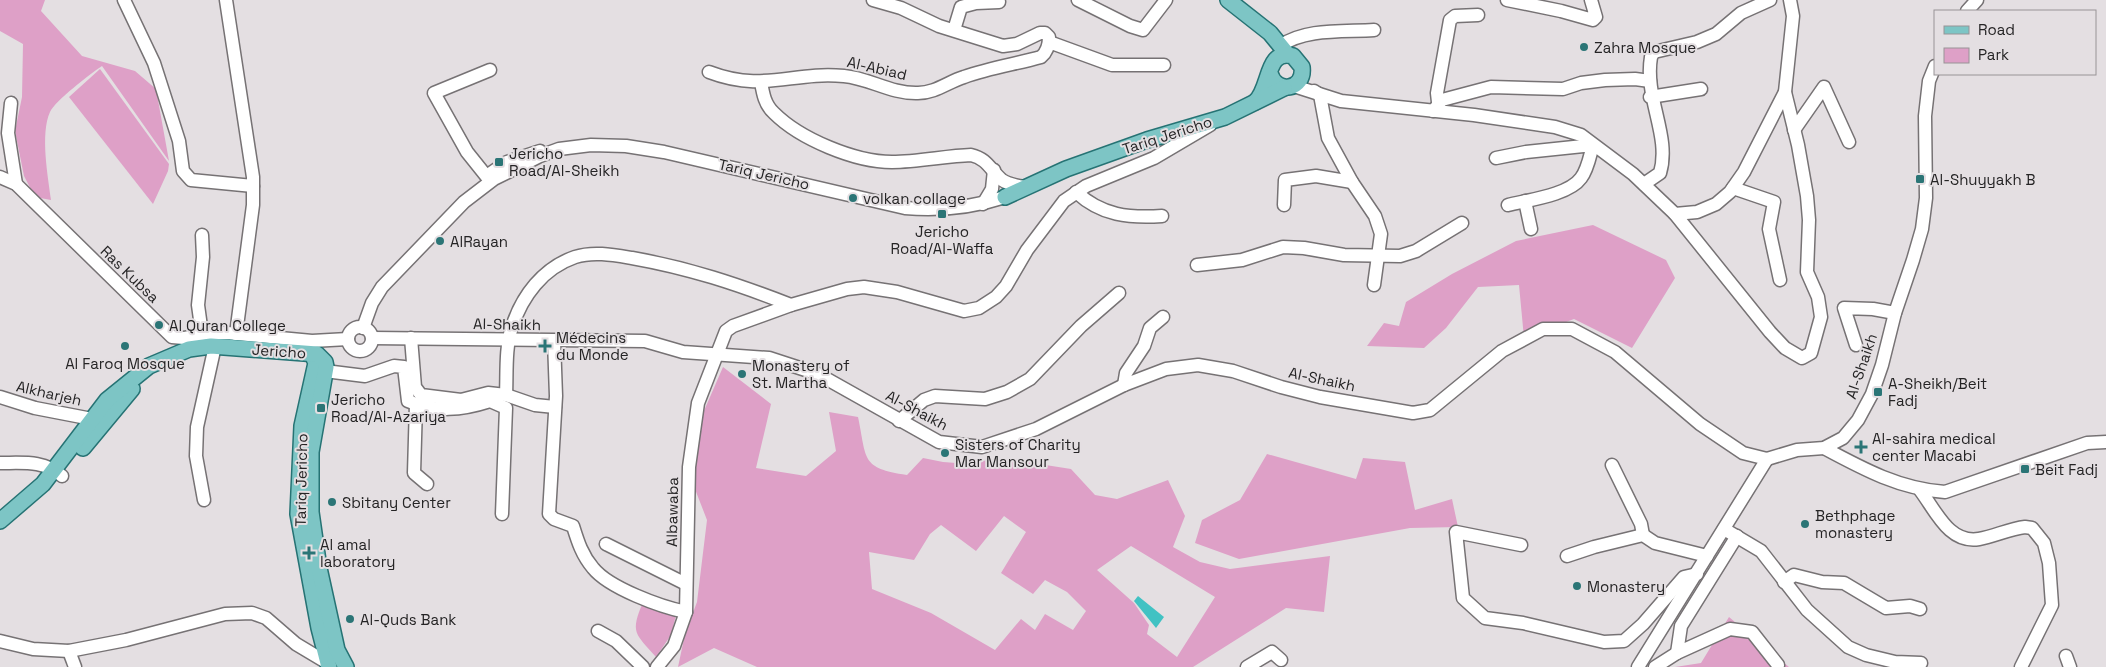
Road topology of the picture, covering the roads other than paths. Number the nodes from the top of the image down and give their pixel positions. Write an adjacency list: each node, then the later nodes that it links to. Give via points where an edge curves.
1 (124, 0): 49 (street, via 154,63 173,117 183,171 191,180)
2 (226, 0): 49 (street)
3 (873, 0): 17 (street)
4 (1078, 0): 5 (street, via 1142,30)
5 (1166, 0)
6 (1228, 0): 16 (main road)
7 (1507, 0): 8 (street, via 1593,20 1596,17)
8 (1591, 0)
9 (1770, 0): 27 (street, via 1741,13 1716,34 1654,52 1650,62)
10 (1790, 0): 31 (street, via 1793,16)
11 (1976, 0): 14 (street)
12 (975, 1): 13 (street); 17 (street, via 960,7)
13 (999, 2)
14 (1968, 10)
15 (1478, 15): 36 (street, via 1455,16 1450,20)
16 (1250, 16): 20 (main road); 22 (main road, via 1271,49)
17 (954, 30): 19 (street, via 1009,47 1040,33 1045,33)
18 (1374, 30): 20 (street, via 1291,38)
19 (1049, 40): 21 (street, via 1112,65); 28 (street, Al-Abiad, via 1046,53 1041,57 964,77 918,94 837,75)
20 (1284, 50): 22 (main road); 26 (main road, via 1300,63)
21 (1164, 65)
22 (1271, 68): 29 (main road, via 1274,83); 35 (main road, via 1260,98)
23 (1934, 68): 70 (street, Al-Shaikh, via 1929,81 1925,116 1926,198 1922,229)
24 (490, 70): 44 (street, via 434,93 468,152)
25 (709, 72): 28 (street, Al-Abiad, via 731,80)
26 (1303, 72): 29 (main road, via 1302,78); 32 (street, via 1311,88)
27 (1650, 81): 33 (street); 36 (street, via 1605,80 1581,83 1563,90 1491,87)
28 (761, 82): 43 (street, via 765,102 773,113 844,154 891,162 971,155 981,157)
29 (1289, 87): 32 (street); 35 (main road)
30 (1700, 90): 33 (street)
31 (1785, 92): 38 (street); 51 (street)
32 (1320, 95): 36 (street, via 1341,101); 46 (street, via 1328,138)
33 (1650, 97): 48 (street, via 1661,129 1662,165 1660,174)
34 (11, 102): 47 (street, via 8,133)
35 (1251, 105): 37 (main road)
36 (1436, 106): 40 (street, via 1555,127 1581,135)
37 (1224, 117): 50 (main road, Tariq Jericho, via 1066,169); 52 (street, Albawaba, via 1154,158)
38 (1794, 130): 39 (street, via 1824,87); 59 (street, via 1809,220 1807,272 1818,297 1820,317 1811,353 1806,357 1785,348 1770,332)
39 (1850, 142)
40 (1593, 144): 42 (street); 48 (street); 54 (street, via 1580,179 1565,190)
41 (559, 149): 44 (street, via 524,154); 55 (street, Tariq Jericho, via 494,178); 56 (street, Tariq Jericho, via 591,145 626,146 664,152 904,208 944,210)
42 (1496, 158)
43 (994, 170): 50 (street, via 1008,183); 56 (street, via 992,189)
44 (487, 176): 55 (street)
45 (0, 177): 47 (street, Ras Kubsa)
46 (1352, 182): 57 (street, via 1316,176 1285,180); 64 (street, via 1376,216 1381,234)
47 (16, 184): 73 (street, Ras Kubsa, via 168,334 184,338)
48 (1644, 184): 59 (street)
49 (253, 186): 74 (street)
50 (1026, 187): 53 (main road, Tariq Jericho)
51 (1733, 188): 59 (street, via 1716,204 1697,212); 66 (street, via 1774,202 1769,229)
52 (1076, 192): 60 (street, via 1088,203 1118,216); 69 (street, Albawaba, via 1045,224 1006,286 978,308 964,311 897,292 864,287)
53 (1005, 197): 56 (street, Tariq Jericho)
54 (1525, 201): 58 (street); 62 (street)
55 (464, 202): 72 (street, Tariq Jericho, via 382,287)
56 (983, 204)
57 (1284, 204)
58 (1508, 204)
59 (1675, 214)
60 (1162, 216)
61 (1462, 223): 64 (street, via 1416,251)
62 (1531, 229)
63 (202, 235): 73 (street, via 198,305)
64 (1379, 257): 65 (street, via 1283,247 1242,260); 67 (street)
65 (1197, 265)
66 (1780, 280)
67 (1374, 285)
68 (1119, 294): 92 (street, via 1081,326 1030,380 985,400 935,396 924,400)
69 (791, 305): 78 (street, via 720,278 664,263 604,254 576,256 556,266 534,284 518,311); 82 (street, Albawaba, via 733,326 726,331)
70 (1895, 312): 80 (street, via 1844,308); 95 (street, Al-Shaikh, via 1872,394 1858,420 1843,438)
71 (1163, 317): 86 (street, via 1150,328 1144,346 1126,373)
72 (363, 328): 75 (street); 77 (street, via 353,330)
73 (202, 334): 74 (street, Ras Kubsa)
74 (236, 334): 77 (street, Ras Kubsa, via 312,341)
75 (372, 338): 76 (street, Al-Shaikh); 77 (street, via 369,348 362,351 353,349)
76 (411, 338): 78 (street, Al-Shaikh); 87 (street, via 415,387 421,395 461,400 488,393)
77 (348, 339)
78 (508, 341): 79 (street, Al-Shaikh); 87 (street)
79 (554, 341): 82 (street, Al-Shaikh, via 645,341 683,352); 90 (street)
80 (1856, 345)
81 (216, 346): 83 (main road, Jericho); 84 (main road, Jericho, via 188,349); 102 (street, via 196,427 196,456)
82 (718, 353): 92 (street, Al-Shaikh, via 769,358 818,374); 115 (street, Albawaba, via 698,403 691,450)
83 (310, 354): 85 (main road, Jericho, via 321,356); 93 (main road, Tariq Jericho, via 316,363)
84 (164, 358): 91 (main road, via 129,380); 99 (main road, via 130,390)
85 (325, 370): 89 (street, via 364,376 394,366 404,367 408,401); 93 (main road, Jericho)
86 (1124, 385): 92 (street, Al-Shaikh, via 1036,430 982,447 939,442); 96 (street, Al-Shaikh, via 1166,369 1198,365 1233,371 1281,388 1320,397 1413,413 1430,410 1502,351 1543,329 1572,328 1614,352 1723,441 1743,453)
87 (506, 395): 90 (street, via 535,405)
88 (0, 397): 91 (street, Alkharjeh, via 35,408)
89 (416, 404): 100 (street, via 414,473); 103 (street, via 465,410 490,402 506,408)
90 (555, 407): 117 (street, via 549,514 573,526 580,550 594,570 657,606)
91 (92, 419): 99 (main road)
92 (899, 421)
93 (308, 427): 119 (main road, Tariq Jericho, via 298,514 300,538)
94 (2106, 442): 101 (street, via 2087,443 1945,492)
95 (1824, 448): 96 (street, Al-Shaikh, via 1797,450); 101 (street, via 1887,480)
96 (1767, 459): 105 (street)
97 (0, 463): 99 (street, via 41,463)
98 (1612, 465): 107 (street, via 1641,524)
99 (58, 472): 104 (main road); 106 (main road, via 41,500)
100 (427, 484)
101 (1920, 490): 134 (street, via 1954,534 1966,539 1979,539 2024,527 2032,528 2044,543 2052,606)
102 (204, 500)
103 (502, 514)
104 (0, 521)
105 (1724, 529): 108 (street); 112 (street)
106 (0, 532)
107 (1643, 535): 111 (street); 112 (street, via 1655,543)
108 (1737, 536): 114 (street, via 1761,551); 122 (street, via 1681,626)
109 (606, 544): 115 (street)
110 (1521, 545): 113 (street, via 1456,532 1463,598 1485,618 1523,623 1604,642 1624,641 1684,577)
111 (1567, 556)
112 (1708, 556): 113 (street)
113 (1697, 574): 132 (street)
114 (1784, 582): 116 (street, via 1794,575 1822,582 1839,582 1886,608); 125 (street, via 1807,610 1848,647 1866,656)
115 (686, 584): 117 (street, Albawaba)
116 (1920, 608)
117 (686, 612): 130 (street, Albawaba, via 674,646)
118 (598, 632): 129 (street, via 616,641)
119 (327, 637): 124 (main road, Tariq Jericho); 128 (main road, Tariq Jericho)
120 (0, 642): 121 (street)
121 (69, 652): 124 (street, via 226,614 252,613 266,618 296,644); 127 (street)
122 (1677, 653): 126 (street, via 1730,629 1752,632); 133 (street)
123 (1281, 660): 131 (street, via 1272,652)
124 (328, 664)
125 (1921, 664)
126 (1778, 665)
127 (75, 667)
128 (346, 667)
129 (643, 667)
130 (657, 667)
131 (1247, 667)
132 (1638, 667)
133 (1655, 667)
134 (2021, 667)

